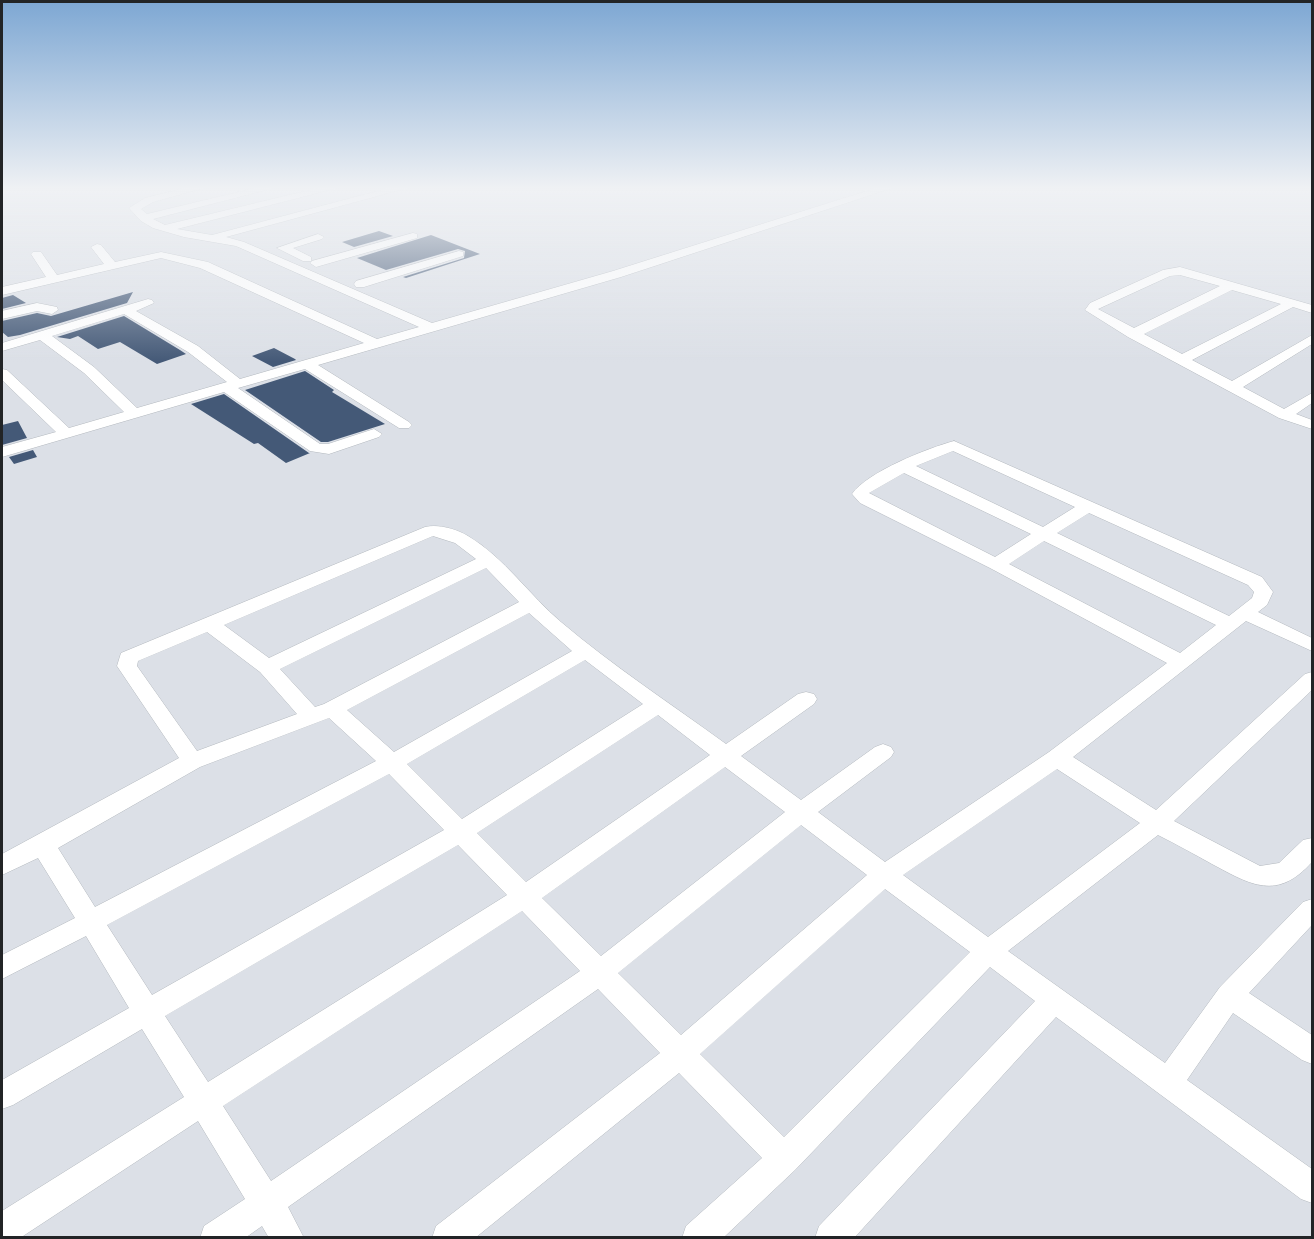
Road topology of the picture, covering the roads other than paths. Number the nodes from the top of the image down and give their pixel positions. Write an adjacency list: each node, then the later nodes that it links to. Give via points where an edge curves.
1 (244, 246): 21 (street)
2 (290, 246): 8 (street, via 283,248)
3 (379, 246): 8 (street)
4 (705, 246): 20 (street)
5 (98, 247): 9 (street)
6 (37, 254): 10 (street)
7 (459, 254): 11 (street)
8 (316, 264): 11 (street)
9 (112, 266): 10 (street); 25 (street, via 161,255 189,260)
10 (54, 280): 13 (street)
11 (360, 284): 20 (street)
12 (1232, 285): 15 (street); 22 (street); 22 (street, via 1173,271 1091,310)
13 (2, 291)
14 (148, 303): 18 (street)
15 (1292, 303): 16 (street); 27 (street)
16 (1312, 309)
17 (52, 310): 19 (street, via 37,307)
18 (125, 310): 23 (street); 30 (street, via 193,349)
19 (2, 315)
20 (449, 323): 21 (street)
21 (432, 328): 25 (street)
22 (1133, 334): 27 (street)
23 (42, 335): 26 (street); 33 (street, via 89,370)
24 (1312, 339): 31 (street)
25 (375, 343): 28 (street)
26 (2, 347)
27 (1181, 360): 31 (street)
28 (306, 363): 30 (street); 35 (street)
29 (2, 373): 37 (street)
30 (232, 385): 33 (street); 38 (street, via 316,448 329,449)
31 (1232, 387): 34 (street)
32 (1312, 397): 34 (street)
33 (134, 414): 37 (street)
34 (1284, 415): 36 (street)
35 (404, 425)
36 (1312, 425)
37 (66, 433): 39 (street)
38 (374, 434)
39 (2, 452)
40 (905, 466): 41 (street, via 954,446); 42 (street); 44 (street, via 860,494)
41 (1088, 506): 42 (street); 46 (street, via 1255,581 1264,592 1260,601)
42 (1046, 535): 44 (street); 46 (street)
43 (489, 560): 45 (street); 47 (street, via 450,533 430,531); 51 (street)
44 (996, 564): 50 (street)
45 (532, 603): 49 (street); 55 (street)
46 (1238, 619): 48 (street); 50 (street)
47 (208, 623): 51 (street); 59 (street, via 128,658 126,666)
48 (1312, 645)
49 (587, 651): 54 (street); 60 (street)
50 (1182, 662): 58 (street)
51 (267, 668): 55 (street)
52 (1312, 679): 62 (street)
53 (806, 699): 57 (street)
54 (658, 705): 57 (street); 63 (street)
55 (322, 713): 59 (street); 60 (street)
56 (883, 752): 61 (street)
57 (726, 756): 61 (street); 68 (street)
58 (1057, 758): 62 (street); 67 (street)
59 (192, 761): 64 (street)
60 (392, 763): 63 (street); 69 (street)
61 (800, 813): 67 (street); 73 (street)
62 (1157, 823): 65 (street, via 1256,876 1274,877 1291,870); 71 (street)
63 (460, 832): 68 (street); 76 (street)
64 (44, 845): 66 (street); 69 (street)
65 (1312, 847)
66 (2, 865)
67 (885, 875): 71 (street); 78 (street)
68 (524, 897): 73 (street); 81 (street)
69 (92, 921): 72 (street); 76 (street)
70 (1308, 922): 74 (street)
71 (989, 951): 75 (street); 82 (street)
72 (2, 968)
73 (599, 973): 78 (street); 84 (street)
74 (1230, 995): 77 (street); 79 (street)
75 (1055, 999): 79 (street); 90 (street)
76 (147, 1009): 80 (street); 81 (street)
77 (1312, 1051)
78 (679, 1054): 82 (street); 88 (street)
79 (1168, 1083): 83 (street)
80 (2, 1095)
81 (204, 1101): 84 (street); 85 (street)
82 (784, 1159): 89 (street)
83 (1312, 1188)
84 (266, 1202): 86 (street); 87 (street)
85 (2, 1230)
86 (216, 1238)
87 (288, 1238)
88 (448, 1238)
89 (698, 1238)
90 (831, 1238)

